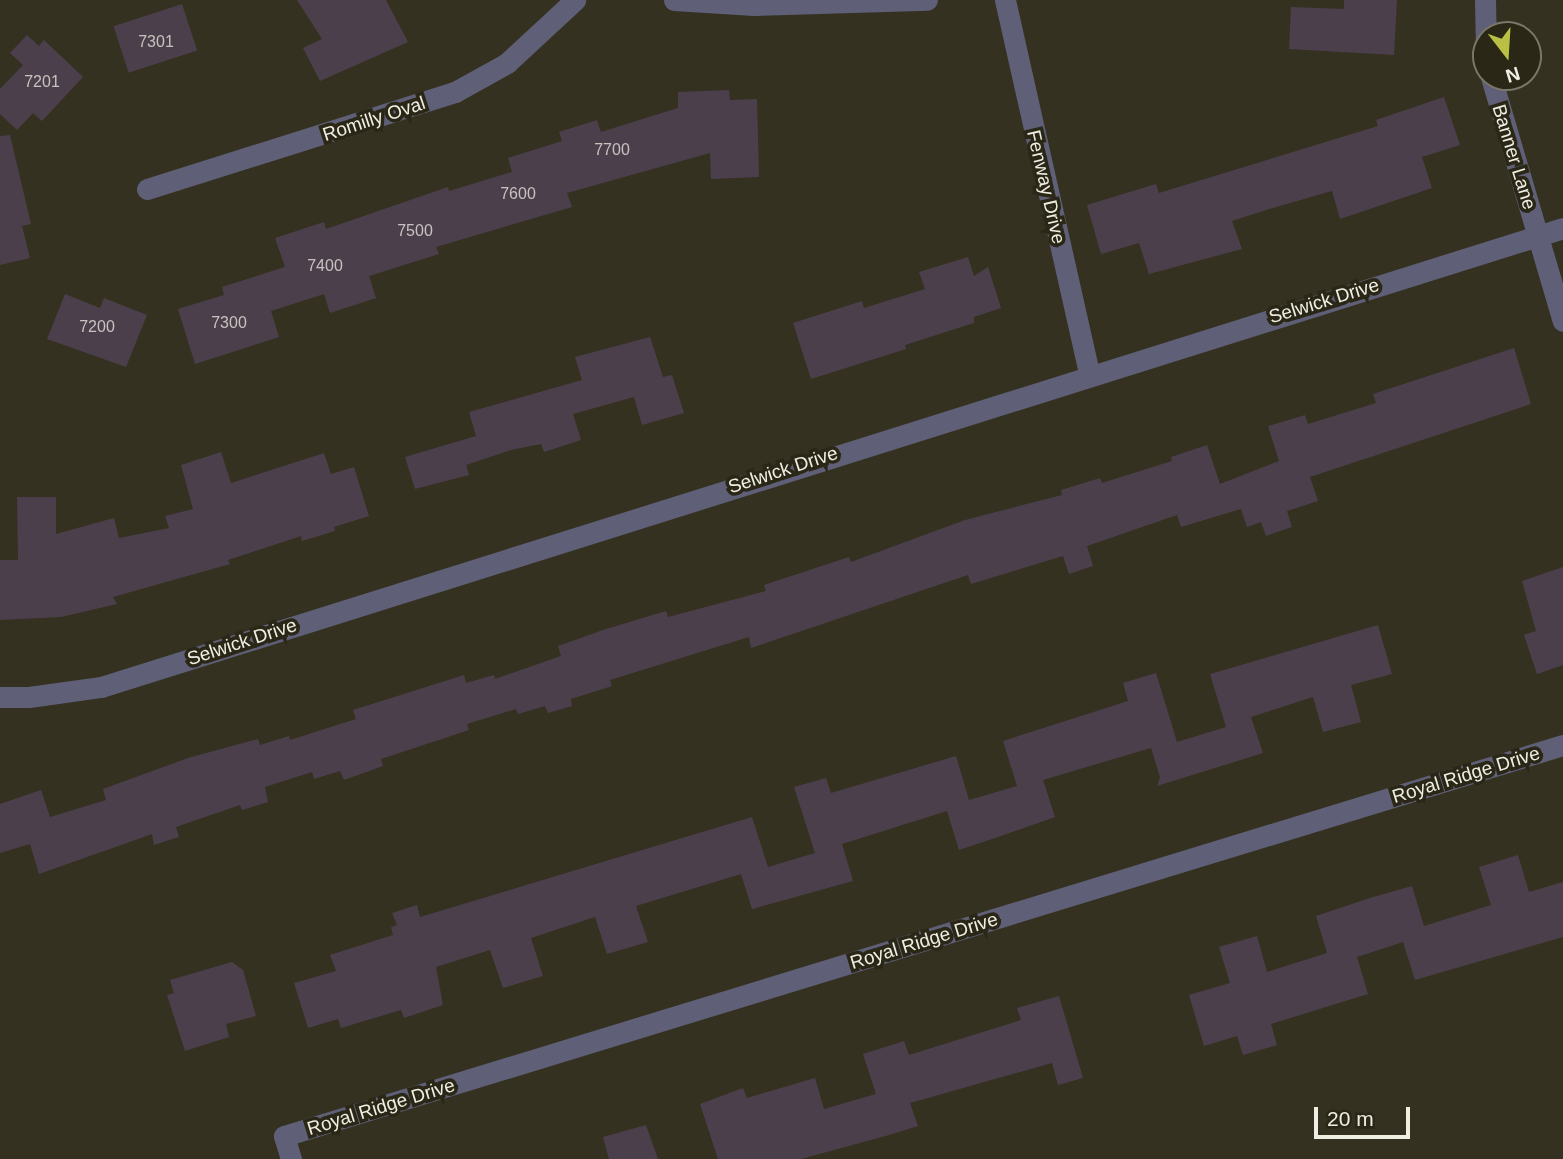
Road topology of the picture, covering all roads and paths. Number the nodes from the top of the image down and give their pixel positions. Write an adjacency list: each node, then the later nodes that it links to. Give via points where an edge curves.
1 (575, 0): 8 (street, Romilly Oval, via 507,63 456,92)
2 (674, 0): 3 (street, via 754,5)
3 (927, 0)
4 (1005, 0): 12 (street, Fenway Drive)
5 (1485, 0): 6 (street)
6 (1485, 21)
7 (1495, 91): 10 (street, Banner Lane)
8 (147, 188)
9 (1563, 228): 10 (street, Selwick Drive)
10 (1538, 236): 11 (street, Banner Lane); 12 (street, Selwick Drive)
11 (1563, 321)
12 (1089, 373): 13 (street, Selwick Drive, via 101,687 29,697)
13 (0, 696)
14 (1563, 745): 15 (street, Royal Ridge Drive, via 284,1136)
15 (291, 1159)

